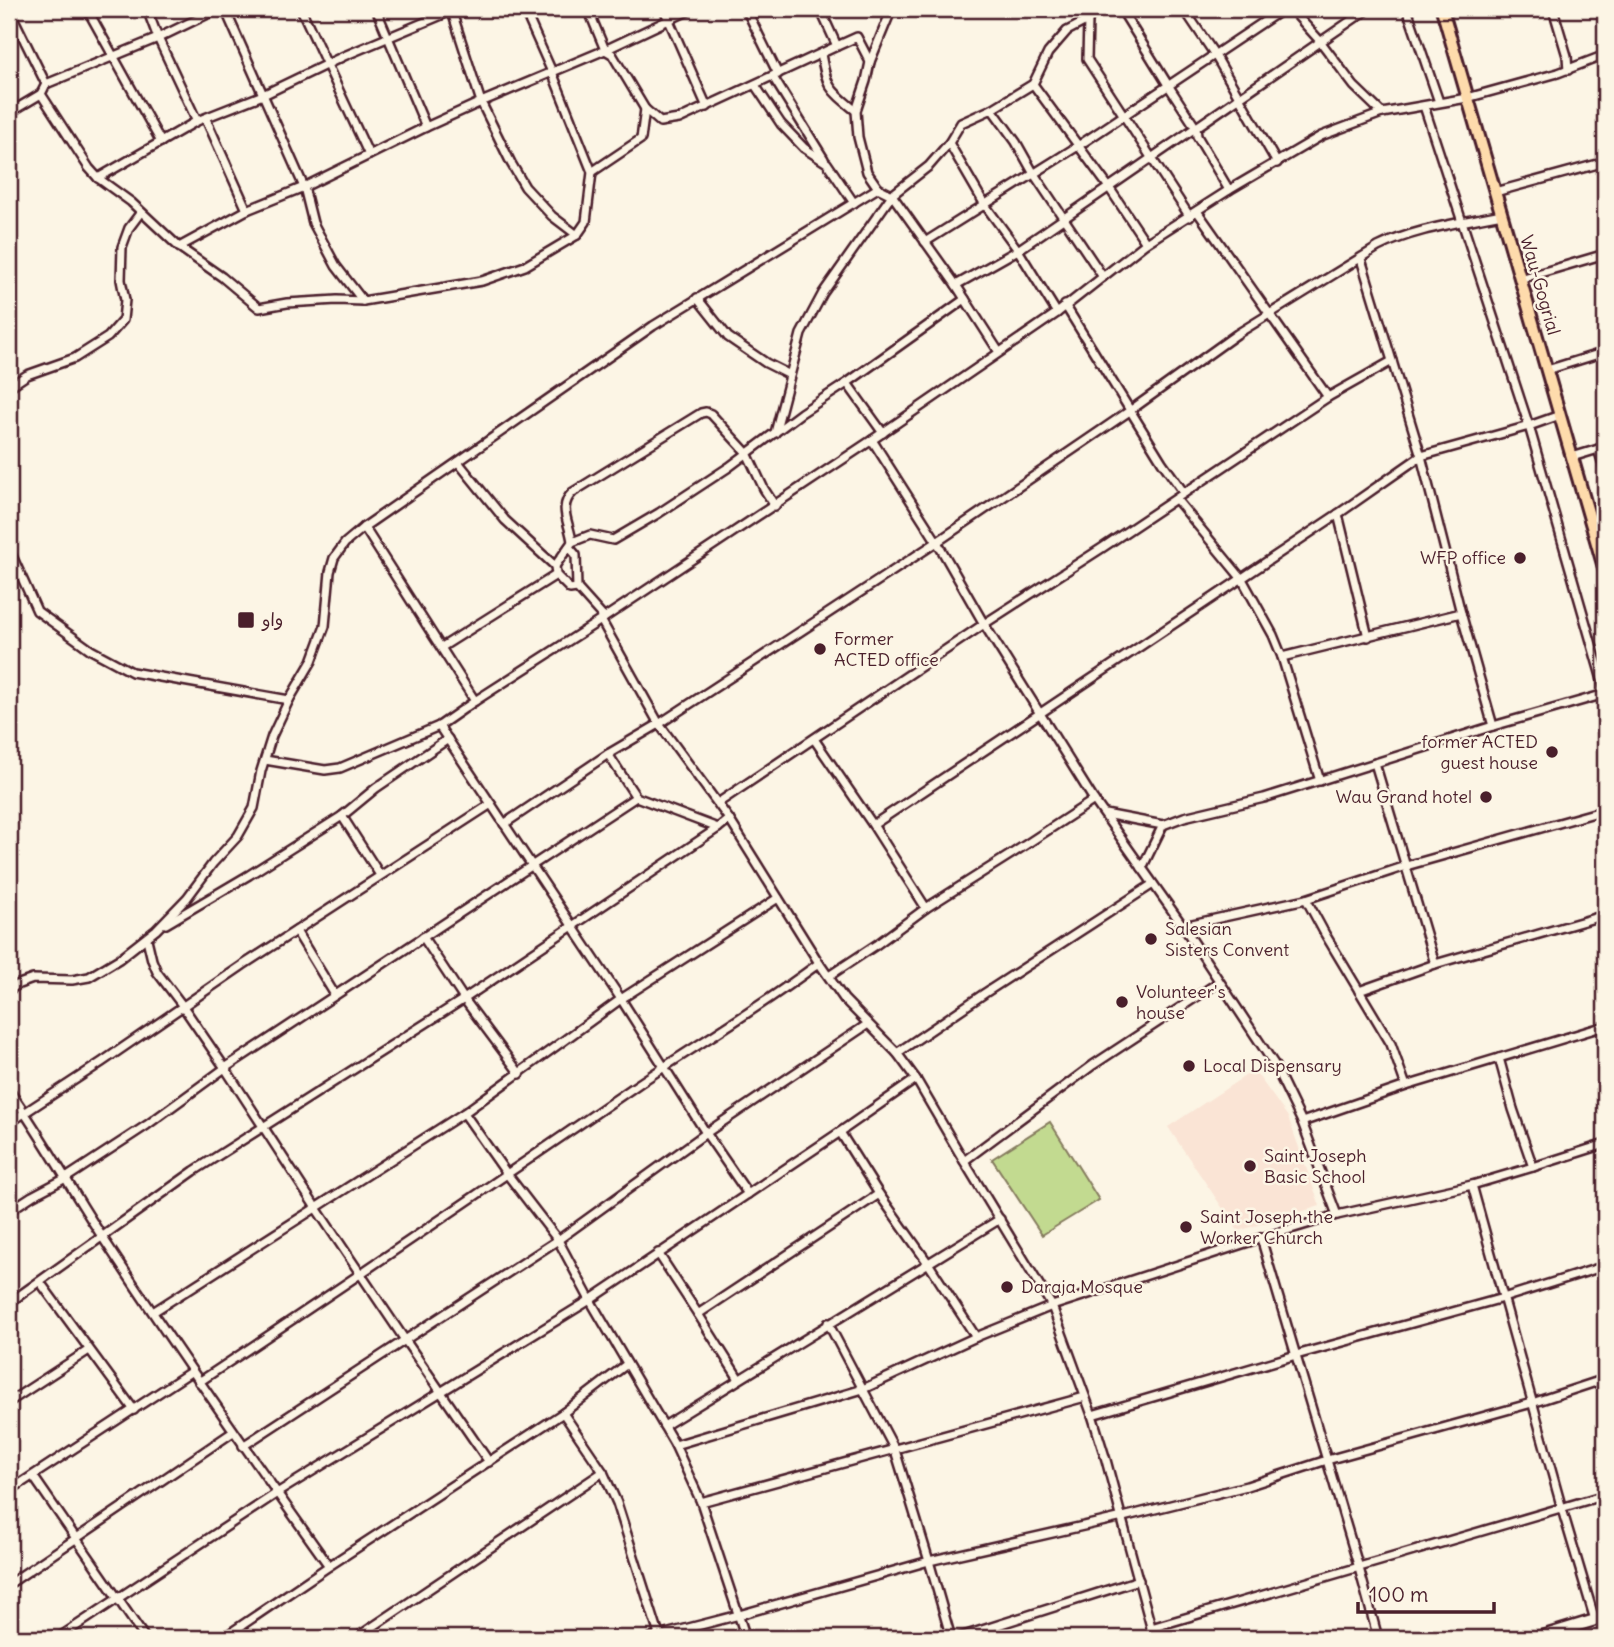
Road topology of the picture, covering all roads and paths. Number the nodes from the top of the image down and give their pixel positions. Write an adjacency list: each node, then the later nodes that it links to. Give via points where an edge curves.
1 (9, 9): 41 (street)
2 (87, 9): 35 (street)
3 (147, 9): 27 (street)
4 (218, 9): 27 (street)
5 (225, 9): 46 (street)
6 (302, 9): 37 (street)
7 (376, 9): 28 (street)
8 (453, 9): 28 (street); 49 (street)
9 (524, 9): 39 (street)
10 (588, 9): 31 (street)
11 (664, 9): 25 (street)
12 (692, 9): 25 (street)
13 (746, 9): 40 (street)
14 (820, 9): 30 (street)
15 (889, 9): 36 (street)
16 (1095, 9): 26 (street)
17 (1121, 9): 44 (street)
18 (1184, 9): 33 (street)
19 (1283, 9): 33 (street)
20 (1291, 9): 29 (street)
21 (1368, 9): 29 (street)
22 (1407, 9): 50 (street)
23 (1442, 9): 48 (main road, Wau-Gogrial)
24 (1553, 9): 38 (street)
25 (669, 18): 31 (street); 52 (street)
26 (1088, 20): 42 (street, via 1067,31 1048,53); 58 (street, via 1087,59)
27 (158, 38): 35 (street); 60 (street)
28 (388, 38): 37 (street); 61 (street)
29 (1320, 41): 47 (street); 57 (street, via 1354,86)
30 (837, 46): 32 (street); 36 (street, via 857,37)
31 (605, 50): 39 (street); 53 (street, via 612,54)
32 (821, 54): 40 (street); 55 (street, via 825,78 834,93)
33 (1215, 55): 44 (street); 47 (street)
34 (1605, 55): 38 (street)
35 (114, 56): 41 (street); 63 (street)
36 (870, 62): 55 (street)
37 (328, 64): 46 (street); 66 (street)
38 (1568, 70): 48 (street)
39 (552, 72): 49 (street); 71 (street)
40 (775, 75): 43 (street); 69 (street)
41 (46, 84): 45 (street)
42 (1033, 84): 54 (street); 65 (street)
43 (755, 85): 52 (street); 69 (street, via 780,124)
44 (1168, 85): 58 (street); 62 (street)
45 (41, 94): 56 (street); 73 (street)
46 (263, 95): 59 (street); 75 (street)
47 (1238, 97): 62 (street); 70 (street)
48 (1467, 97): 50 (street); 78 (main road, Wau-Gogrial)
49 (481, 102): 61 (street); 88 (street, via 525,187)
50 (1439, 102): 51 (street)
51 (1424, 106): 57 (street); 87 (street)
52 (707, 107): 53 (street, via 660,122)
53 (645, 109): 71 (street, via 641,139)
54 (992, 109): 64 (street, via 961,124); 72 (street)
55 (856, 111): 76 (street, via 867,172)
56 (9, 113)
57 (1382, 113): 70 (street, via 1321,136)
58 (1123, 114): 65 (street); 67 (street)
59 (206, 119): 60 (street); 82 (street)
60 (197, 121): 63 (street)
61 (426, 127): 66 (street)
62 (1196, 128): 67 (street); 77 (street)
63 (161, 142): 73 (street)
64 (949, 143): 79 (street, via 929,166); 81 (street)
65 (1078, 146): 72 (street); 74 (street)
66 (369, 155): 75 (street)
67 (1152, 159): 74 (street); 84 (street)
68 (1605, 162): 78 (street)
69 (827, 163): 80 (street)
70 (1277, 163): 77 (street)
71 (592, 172): 88 (street, via 586,222)
72 (1034, 174): 81 (street); 86 (street)
73 (98, 178): 83 (street)
74 (1108, 186): 86 (street); 90 (street)
75 (304, 187): 82 (street); 100 (street, via 313,223 336,266)
76 (878, 188): 79 (street); 80 (street)
77 (1229, 190): 84 (street)
78 (1495, 192): 85 (main road, Wau-Gogrial)
79 (892, 195): 89 (street); 108 (street, via 822,293 801,334)
80 (854, 203): 98 (street)
81 (985, 205): 89 (street); 92 (street)
82 (247, 210): 91 (street)
83 (141, 212): 91 (street); 110 (street, via 122,247 123,320 108,337 75,358 27,375)
84 (1194, 214): 90 (street); 103 (street)
85 (1502, 214): 87 (street); 96 (main road, Wau-Gogrial)
86 (1064, 217): 92 (street); 95 (street)
87 (1461, 223): 94 (street, via 1392,239); 114 (street)
88 (577, 236): 100 (street, via 525,265 482,281)
89 (925, 242): 97 (street)
90 (1146, 243): 95 (street)
91 (179, 247): 100 (street, via 259,308)
92 (1018, 250): 97 (street); 102 (street)
93 (1605, 254): 96 (street)
94 (1361, 258): 103 (street); 106 (street)
95 (1103, 277): 101 (street)
96 (1520, 279): 107 (main road, Wau-Gogrial)
97 (956, 285): 99 (street)
98 (697, 298): 108 (street, via 729,337); 122 (street)
99 (965, 299): 104 (street); 109 (street)
100 (363, 300)
101 (1065, 305): 102 (street); 112 (street)
102 (1057, 313): 104 (street)
103 (1269, 315): 111 (street); 112 (street)
104 (999, 352): 116 (street)
105 (1605, 352): 107 (street)
106 (1392, 361): 111 (street); 120 (street)
107 (1547, 370): 113 (main road, Wau-Gogrial)
108 (790, 375): 115 (street)
109 (847, 383): 115 (street); 116 (street)
110 (9, 387)
111 (1328, 397): 124 (street)
112 (1131, 410): 124 (street); 129 (street)
113 (1560, 415): 114 (street); 121 (main road, Wau-Gogrial)
114 (1529, 426): 120 (street); 142 (street)
115 (775, 433): 119 (street)
116 (883, 433): 117 (street)
117 (872, 440): 126 (street); 129 (street)
118 (1602, 448): 121 (street); 123 (street)
119 (747, 453): 126 (street); 130 (street, via 613,540 590,535); 130 (street, via 711,414 696,415 568,496 565,506)
120 (1421, 456): 127 (street); 136 (street)
121 (1572, 457): 133 (main road, Wau-Gogrial)
122 (458, 462): 128 (street); 132 (street)
123 (1605, 471)
124 (1184, 493): 125 (street)
125 (1176, 499): 134 (street); 138 (street)
126 (775, 506): 137 (street)
127 (1338, 514): 134 (street); 139 (street)
128 (364, 527): 140 (street); 143 (street, via 334,558 325,626 312,661)
129 (937, 542): 138 (street); 146 (street)
130 (571, 544): 132 (street); 135 (street)
131 (9, 549): 143 (street, via 37,611 91,650 132,672)
132 (556, 571): 135 (street, via 570,589); 140 (street)
133 (1605, 571)
134 (1242, 579): 141 (street); 145 (street)
135 (577, 588): 137 (street)
136 (1461, 613): 139 (street); 148 (street)
137 (603, 619): 144 (street); 146 (street)
138 (984, 624): 145 (street); 150 (street)
139 (1368, 637): 141 (street)
140 (442, 647): 144 (street)
141 (1282, 657): 154 (street)
142 (1605, 692): 148 (street)
143 (289, 700): 152 (street)
144 (475, 701): 147 (street)
145 (1040, 712): 156 (street); 164 (street)
146 (659, 724): 151 (street); 157 (street)
147 (439, 726): 149 (street); 152 (street, via 340,768 325,770)
148 (1493, 726): 153 (street)
149 (447, 739): 158 (street); 161 (street)
150 (814, 739): 157 (street); 164 (street)
151 (608, 754): 155 (street); 163 (street)
152 (265, 760): 178 (street, via 254,807 238,836)
153 (1375, 764): 154 (street); 168 (street)
154 (1320, 781): 165 (street)
155 (636, 797): 166 (street); 167 (street)
156 (1094, 800): 160 (street); 174 (street)
157 (718, 803): 162 (street)
158 (491, 804): 163 (street); 170 (street)
159 (1605, 810): 168 (street)
160 (1104, 813): 165 (street); 169 (street)
161 (342, 816): 170 (street); 178 (street)
162 (729, 818): 166 (street); 172 (street)
163 (504, 824): 167 (street)
164 (873, 825): 174 (street)
165 (1163, 825): 169 (street)
166 (718, 828): 177 (street)
167 (532, 865): 177 (street); 180 (street)
168 (1406, 866): 173 (street); 183 (street)
169 (1142, 868): 171 (street)
170 (380, 875): 179 (street)
171 (1153, 884): 176 (street); 194 (street)
172 (778, 898): 182 (street); 190 (street)
173 (1307, 899): 176 (street); 187 (street)
174 (926, 908): 184 (street)
175 (1605, 915): 183 (street)
176 (1183, 926): 185 (street)
177 (572, 927): 189 (street); 190 (street)
178 (156, 930): 181 (street)
179 (296, 931): 188 (street); 191 (street)
180 (423, 937): 188 (street); 189 (street)
181 (146, 939): 186 (street, via 89,976 33,979); 191 (street, via 157,972)
182 (819, 963): 184 (street); 196 (street)
183 (1435, 964): 187 (street)
184 (829, 976): 192 (street)
185 (1219, 982): 204 (street, via 1274,1064); 210 (street, via 1093,1066)
186 (9, 990)
187 (1359, 991): 200 (street, via 1391,1044)
188 (335, 995): 197 (street)
189 (464, 999): 198 (street); 206 (street)
190 (621, 999): 196 (street); 198 (street)
191 (182, 1005): 197 (street); 202 (street)
192 (868, 1024): 194 (street); 207 (street)
193 (1605, 1026): 195 (street)
194 (897, 1052): 199 (street)
195 (1499, 1058): 200 (street); 211 (street)
196 (665, 1066): 207 (street); 212 (street)
197 (225, 1068): 206 (street); 213 (street)
198 (520, 1074): 203 (street)
199 (916, 1079): 208 (street); 210 (street)
200 (1406, 1086): 204 (street)
201 (9, 1090): 202 (street)
202 (25, 1113): 205 (street); 213 (street)
203 (464, 1113): 212 (street); 217 (street)
204 (1302, 1122): 219 (street)
205 (9, 1123)
206 (264, 1127): 217 (street); 221 (street)
207 (706, 1132): 215 (street); 223 (street)
208 (840, 1132): 215 (street); 216 (street)
209 (1605, 1144): 211 (street)
210 (964, 1161): 220 (street)
211 (1533, 1167): 214 (street)
212 (508, 1174): 223 (street); 227 (street)
213 (66, 1178): 218 (street); 221 (street)
214 (1472, 1185): 219 (street); 229 (street)
215 (748, 1194): 224 (street)
216 (879, 1194): 225 (street); 234 (street)
217 (316, 1208): 227 (street); 233 (street)
218 (9, 1211)
219 (1337, 1215): 222 (street)
220 (1000, 1219): 225 (street); 232 (street)
221 (103, 1237): 228 (street); 233 (street)
222 (1261, 1238): 232 (street); 239 (street)
223 (558, 1240): 230 (street); 237 (street)
224 (657, 1253): 230 (street); 234 (street)
225 (928, 1263): 235 (street); 236 (street)
226 (1605, 1266): 229 (street)
227 (361, 1274): 237 (street); 244 (street)
228 (40, 1282): 231 (street); 238 (street)
229 (1503, 1298): 239 (street); 249 (street)
230 (590, 1300): 240 (street); 246 (street)
231 (9, 1303)
232 (1052, 1306): 236 (street); 247 (street)
233 (153, 1312): 241 (street)
234 (698, 1314): 242 (street)
235 (828, 1323): 242 (street); 245 (street)
236 (976, 1337): 245 (street)
237 (405, 1340): 246 (street); 256 (street)
238 (89, 1350): 248 (street); 250 (street)
239 (1296, 1355): 252 (street); 258 (street)
240 (627, 1364): 251 (street); 253 (street)
241 (192, 1371): 244 (street); 250 (street)
242 (739, 1379): 253 (street)
243 (1605, 1379): 249 (street)
244 (199, 1382): 254 (street)
245 (863, 1389): 255 (street); 257 (street)
246 (441, 1392): 259 (street); 263 (street)
247 (1086, 1397): 252 (street); 257 (street)
248 (9, 1402)
249 (1532, 1403): 258 (street); 266 (street)
250 (134, 1410): 261 (street)
251 (563, 1413): 259 (street); 260 (street)
252 (1092, 1415): 267 (street)
253 (664, 1426): 255 (street)
254 (233, 1432): 256 (street); 268 (street)
255 (675, 1444): 265 (street)
256 (243, 1446): 263 (street)
257 (895, 1450): 265 (street); 269 (street)
258 (1327, 1460): 267 (street, via 1247,1486); 271 (street)
259 (489, 1462): 270 (street)
260 (603, 1472): 279 (street); 280 (street, via 617,1503)
261 (33, 1476): 262 (street); 268 (street)
262 (9, 1492)
263 (277, 1493): 270 (street); 274 (street)
264 (1605, 1495): 266 (street)
265 (701, 1502): 275 (street)
266 (1562, 1509): 271 (street); 276 (street)
267 (1122, 1517): 269 (street); 272 (street)
268 (76, 1539): 273 (street); 274 (street)
269 (929, 1561): 275 (street); 285 (street)
270 (329, 1566): 278 (street)
271 (1359, 1568): 277 (street); 288 (street)
272 (1139, 1580): 277 (street); 286 (street)
273 (9, 1584)
274 (117, 1599): 281 (street); 282 (street)
275 (739, 1615): 280 (street); 284 (street)
276 (1600, 1619): 289 (street)
277 (1151, 1628): 287 (street)
278 (235, 1635): 283 (street)
279 (361, 1637)
280 (656, 1637)
281 (58, 1638)
282 (145, 1638)
283 (223, 1638)
284 (746, 1638)
285 (951, 1638)
286 (957, 1638)
287 (1154, 1638)
288 (1378, 1638)
289 (1536, 1638)

